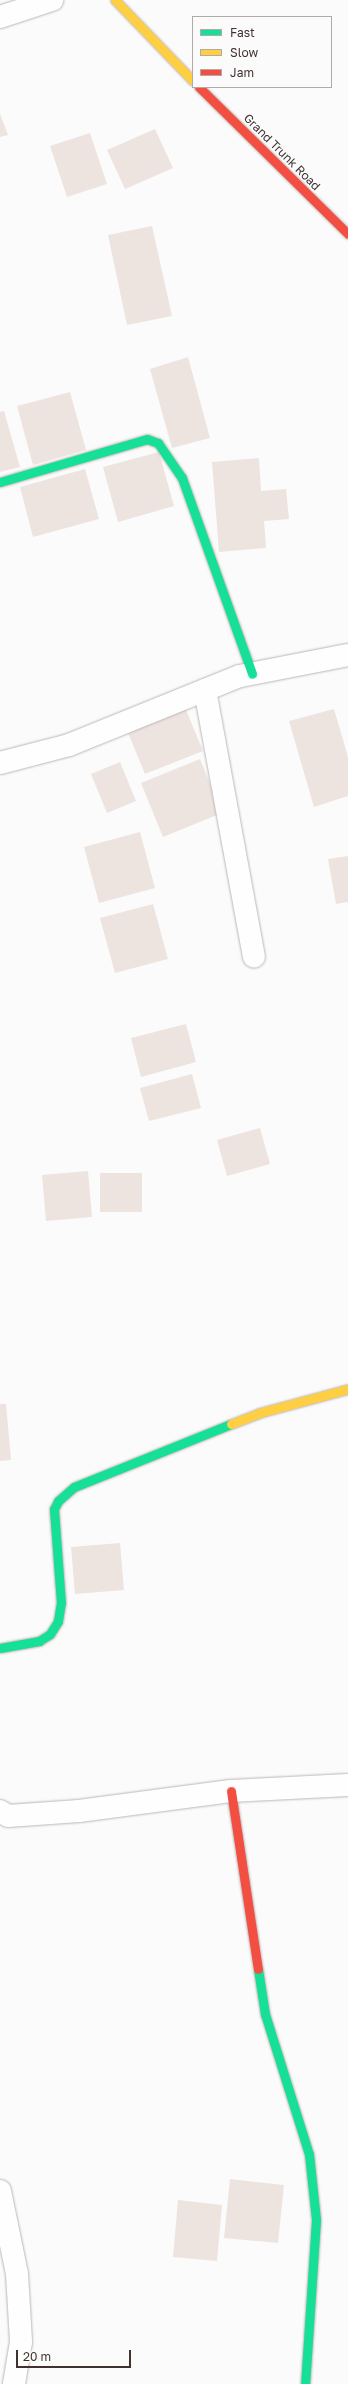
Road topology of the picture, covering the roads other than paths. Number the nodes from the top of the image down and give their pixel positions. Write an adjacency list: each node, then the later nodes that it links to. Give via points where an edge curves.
1 (52, 0): 3 (street)
2 (115, 0): 4 (street)
3 (0, 17)
4 (192, 80)
5 (200, 88): 6 (street, Grand Trunk Road)
6 (348, 234)
7 (0, 482): 9 (street, via 147,440 158,443 182,478)
8 (348, 655): 9 (street)
9 (252, 674): 10 (street)
10 (205, 690): 11 (street, via 69,745); 12 (street)
11 (0, 763)
12 (254, 957)
13 (348, 1388): 14 (street, via 259,1413 74,1487 58,1501 54,1509 61,1603 58,1621 50,1634 40,1641)
14 (0, 1648)
15 (348, 1785): 16 (street)
16 (231, 1791): 17 (street, via 79,1811 8,1816); 20 (street, via 265,2014 309,2154 316,2220)
17 (0, 1811)
18 (0, 2191): 19 (street, via 17,2274 21,2342)
19 (14, 2384)
20 (305, 2384)

